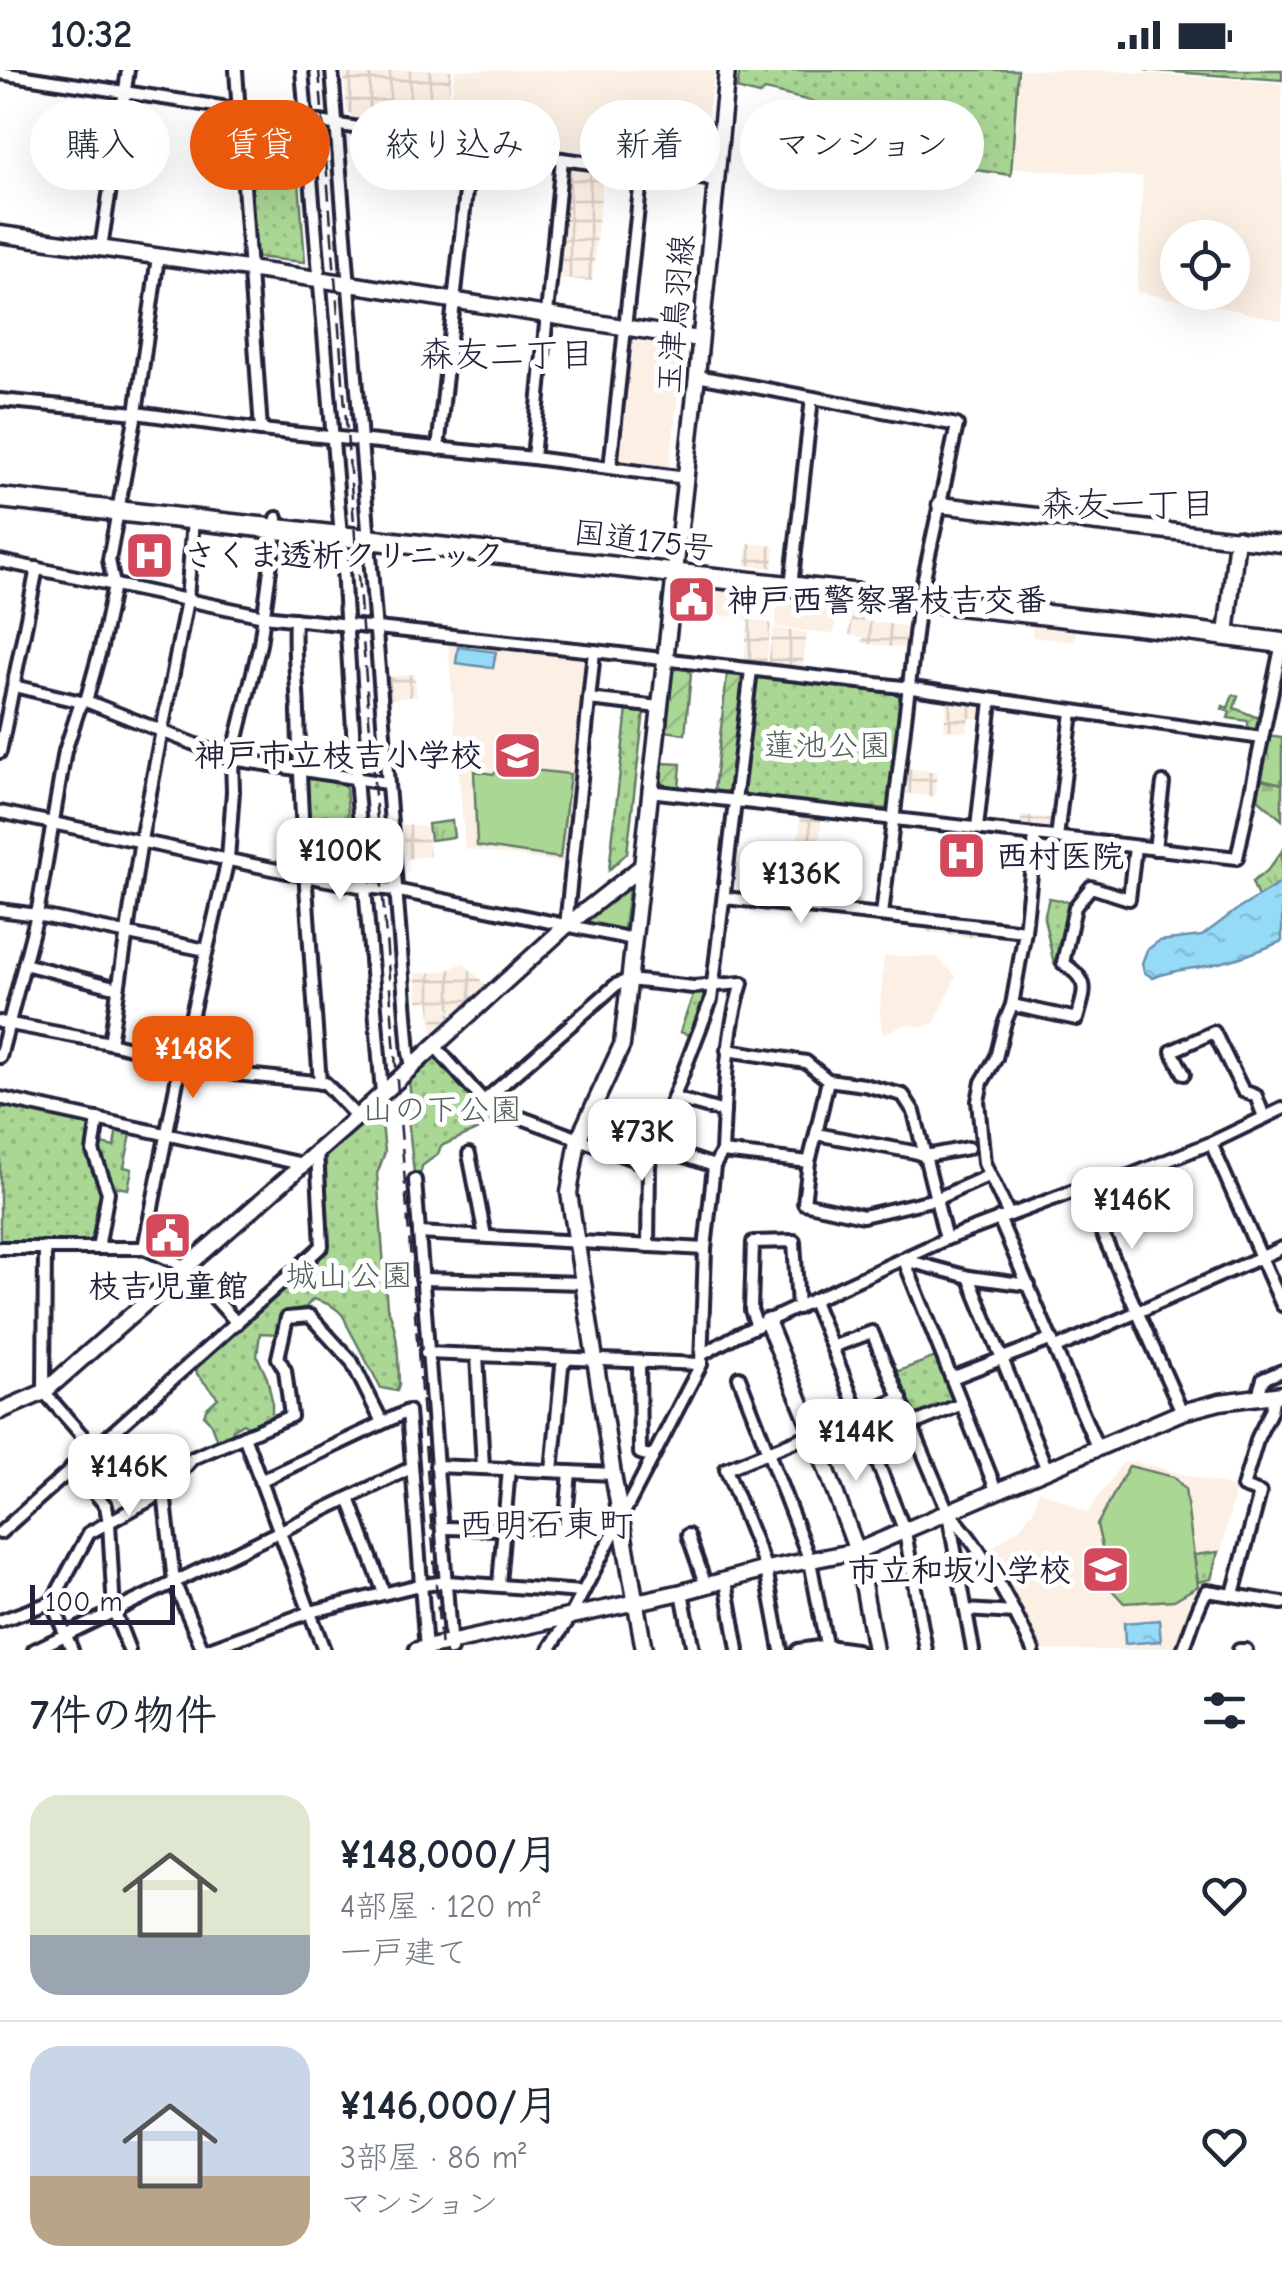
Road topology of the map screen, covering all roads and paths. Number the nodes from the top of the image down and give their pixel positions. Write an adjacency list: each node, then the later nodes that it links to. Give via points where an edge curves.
1 (128, 70): 8 (street)
2 (236, 70): 9 (street)
3 (302, 70): 10 (street)
4 (332, 70): 13 (street)
5 (727, 70): 15 (street, 玉津鳥羽線)
6 (0, 73): 7 (street)
7 (41, 74): 8 (street)
8 (125, 91): 11 (street); 24 (street)
9 (238, 100)
10 (304, 100)
11 (190, 102)
12 (330, 123): 13 (street)
13 (337, 124): 14 (street); 28 (street)
14 (350, 126)
15 (720, 140)
16 (562, 160): 17 (street); 30 (street)
17 (580, 162)
18 (244, 190): 26 (street)
19 (311, 190): 27 (street)
20 (467, 190): 29 (street)
21 (640, 190): 31 (street)
22 (715, 190): 32 (street, 玉津鳥羽線)
23 (0, 234): 24 (street)
24 (101, 248): 25 (street)
25 (158, 258): 26 (street); 36 (street)
26 (249, 270): 27 (street); 37 (street)
27 (318, 280): 28 (street); 38 (street)
28 (350, 285): 29 (street); 39 (street)
29 (453, 301): 30 (street); 40 (street)
30 (547, 316): 31 (street); 41 (street)
31 (626, 328): 32 (street); 42 (street)
32 (699, 339): 33 (street, 玉津鳥羽線)
33 (697, 376): 34 (street); 43 (street, 玉津鳥羽線)
34 (812, 398): 47 (street, via 957,425); 57 (street)
35 (0, 400): 36 (street)
36 (136, 412): 37 (street); 46 (street)
37 (262, 430): 38 (street)
38 (333, 438): 39 (street); 50 (street)
39 (363, 441): 40 (street); 51 (street)
40 (438, 449): 41 (street)
41 (533, 458): 42 (street)
42 (610, 468): 43 (street)
43 (686, 478): 56 (street, 玉津鳥羽線)
44 (0, 486): 46 (highway, 国道175号)
45 (0, 498): 46 (highway, 国道175号)
46 (119, 505): 48 (highway, 国道175号); 49 (highway, 国道175号); 58 (street, via 109,560)
47 (940, 505): 52 (street); 59 (street)
48 (193, 519): 49 (highway, 国道175号); 60 (street)
49 (277, 523): 50 (highway, 国道175号); 61 (street)
50 (340, 530): 51 (highway, 国道175号); 63 (street)
51 (370, 534): 56 (highway, 国道175号); 64 (street)
52 (1237, 538): 53 (street); 65 (street)
53 (1282, 544)
54 (0, 561): 55 (street)
55 (37, 568): 58 (street); 72 (street)
56 (674, 569): 57 (highway, 国道175号); 69 (street, 玉津鳥羽線)
57 (792, 582): 59 (highway, 国道175号)
58 (114, 585): 60 (street); 75 (street)
59 (920, 596): 65 (highway, 国道175号); 71 (street)
60 (187, 600): 61 (street); 78 (street)
61 (264, 616): 62 (street); 81 (street)
62 (295, 619): 63 (street); 82 (street)
63 (345, 623): 64 (street); 83 (street)
64 (375, 626): 68 (street); 84 (street)
65 (1227, 630): 66 (highway, 国道175号); 67 (highway, 国道175号)
66 (1282, 632)
67 (1282, 643): 79 (street)
68 (594, 650): 69 (street); 73 (street)
69 (664, 659): 70 (street); 76 (street, 玉津鳥羽線)
70 (751, 670): 71 (street); 87 (street)
71 (910, 688): 74 (street); 89 (street)
72 (8, 690): 75 (street); 80 (street)
73 (589, 699): 76 (street); 106 (street)
74 (991, 700): 77 (street); 91 (street)
75 (83, 702): 78 (street); 90 (street, via 65,751)
76 (659, 707): 86 (street, 玉津鳥羽線)
77 (1072, 712): 79 (street); 93 (street)
78 (162, 730): 81 (street); 94 (street)
79 (1262, 738): 96 (street, via 1237,858)
80 (0, 752)
81 (232, 759): 82 (street); 97 (street)
82 (299, 769): 83 (street); 99 (street)
83 (356, 778): 84 (street); 100 (street)
84 (386, 783): 101 (street)
85 (1162, 783): 96 (street)
86 (649, 791): 87 (street); 98 (street, 玉津鳥羽線)
87 (735, 802): 89 (street); 102 (street)
88 (0, 812): 90 (street)
89 (895, 819): 91 (street); 105 (street)
90 (54, 822): 94 (street); 104 (street)
91 (977, 828): 92 (street)
92 (1035, 836): 93 (street); 107 (street)
93 (1057, 838): 95 (street)
94 (141, 840): 97 (street); 108 (street)
95 (1135, 847): 96 (street); 115 (street, via 1129,899 1091,887 1075,906 1064,963 1085,989 1077,1019)
96 (1155, 849)
97 (228, 859): 99 (street); 110 (street)
98 (640, 866): 106 (street); 109 (street, 玉津鳥羽線)
99 (306, 876): 100 (street); 125 (street)
100 (365, 887): 101 (street); 126 (street)
101 (395, 890): 106 (street); 122 (street)
102 (724, 898): 105 (street); 113 (street)
103 (0, 910): 104 (street)
104 (36, 915): 108 (street); 111 (street)
105 (882, 915): 107 (street)
106 (566, 926): 109 (street); 118 (street)
107 (1025, 931): 115 (street)
108 (126, 934): 110 (street); 114 (street)
109 (634, 939): 112 (street, 玉津鳥羽線)
110 (206, 950): 121 (street)
111 (24, 964): 114 (street); 116 (street)
112 (629, 980): 113 (street); 129 (street, via 616,984); 137 (street, 玉津鳥羽線, via 622,1045)
113 (714, 985): 119 (street, via 742,983); 128 (street)
114 (118, 988): 117 (street)
115 (1012, 1006): 149 (street, via 978,1101)
116 (4, 1023): 117 (street); 120 (street)
117 (110, 1043): 121 (street)
118 (434, 1045): 122 (street); 129 (street)
119 (727, 1050): 124 (street, via 806,1062); 131 (street)
120 (0, 1056)
121 (182, 1060): 125 (street, via 235,1074); 135 (street)
122 (412, 1066): 126 (street)
123 (1184, 1074): 133 (street, via 1172,1051 1214,1032)
124 (828, 1080): 136 (street); 144 (street, via 903,1094)
125 (320, 1082): 132 (street)
126 (382, 1093): 132 (street)
127 (0, 1098): 134 (street)
128 (674, 1098): 131 (street); 139 (street)
129 (485, 1100): 137 (street)
130 (1282, 1110): 133 (street)
131 (724, 1112): 142 (street)
132 (357, 1117): 141 (street)
133 (1264, 1118): 138 (street)
134 (98, 1119): 135 (street); 161 (street, via 92,1151 108,1192)
135 (166, 1134): 146 (street); 162 (street)
136 (816, 1134): 144 (street); 145 (street)
137 (578, 1140): 147 (street); 157 (street, 玉津鳥羽線, via 570,1193)
138 (1211, 1143): 153 (street); 165 (street)
139 (654, 1146): 147 (street); 148 (street)
140 (968, 1148): 144 (street)
141 (317, 1152): 146 (street); 176 (street, via 322,1246)
142 (722, 1152): 145 (street); 148 (street)
143 (469, 1154): 155 (street)
144 (925, 1156): 151 (street)
145 (809, 1162): 151 (street, via 804,1203 863,1216)
146 (302, 1164): 167 (street)
147 (649, 1166): 158 (street)
148 (714, 1166): 164 (street)
149 (990, 1175): 151 (street); 153 (street)
150 (415, 1180): 154 (street)
151 (936, 1199): 156 (street)
152 (1091, 1208): 175 (street)
153 (1004, 1216): 156 (street); 171 (street)
154 (420, 1233): 155 (street); 169 (street)
155 (485, 1236): 157 (street)
156 (946, 1239): 166 (street)
157 (577, 1241): 158 (street); 170 (street, 玉津鳥羽線)
158 (648, 1246): 164 (street)
159 (0, 1248): 160 (street)
160 (45, 1248): 161 (street); 190 (street)
161 (98, 1248): 162 (street)
162 (144, 1248): 167 (street)
163 (1282, 1248): 165 (street)
164 (705, 1250): 184 (street)
165 (1261, 1256): 173 (street); 175 (street)
166 (904, 1260): 168 (street); 172 (street); 189 (street)
167 (186, 1267): 176 (street); 190 (street)
168 (970, 1277): 171 (street); 185 (street)
169 (422, 1279): 170 (street); 180 (street)
170 (584, 1283): 183 (street, 玉津鳥羽線)
171 (1030, 1285): 178 (street)
172 (813, 1301): 174 (street); 179 (street)
173 (1282, 1305)
174 (798, 1308): 177 (street); 177 (street, via 794,1241 752,1242 751,1310)
175 (1137, 1311): 178 (street); 196 (street)
176 (236, 1323): 203 (street)
177 (762, 1323): 184 (street); 200 (street)
178 (1054, 1343): 185 (street); 202 (street)
179 (832, 1348): 193 (street, via 872,1332); 197 (street)
180 (426, 1352): 181 (street); 206 (street)
181 (476, 1355): 182 (street); 208 (street)
182 (568, 1358): 183 (street); 212 (street)
183 (596, 1358): 186 (street); 214 (street, 玉津鳥羽線)
184 (702, 1359): 186 (street); 205 (street)
185 (1001, 1359): 189 (street); 211 (street)
186 (639, 1360): 205 (street, via 640,1452)
187 (1282, 1371): 192 (street, via 1263,1379)
188 (739, 1377): 204 (street)
189 (952, 1378): 194 (street)
190 (44, 1392): 195 (street); 203 (street)
191 (1278, 1395): 192 (street); 240 (street, via 1243,1487 1260,1493)
192 (1258, 1396): 196 (street)
193 (900, 1398): 197 (street); 199 (street)
194 (962, 1404): 199 (street); 217 (street)
195 (0, 1412)
196 (1182, 1412): 202 (street)
197 (860, 1414): 200 (street); 225 (street)
198 (382, 1422): 201 (street, via 352,1362 310,1316 287,1318 278,1358 290,1416); 209 (street, via 408,1411); 215 (street)
199 (913, 1424): 219 (street)
200 (813, 1433): 204 (street); 228 (street)
201 (244, 1436): 215 (street); 216 (street, via 193,1458)
202 (1098, 1447): 211 (street)
203 (94, 1449): 207 (street)
204 (768, 1451): 229 (street); 230 (street, via 726,1469)
205 (653, 1457): 220 (street)
206 (436, 1466): 208 (street); 222 (street)
207 (72, 1467): 221 (street, via 106,1506); 226 (street)
208 (482, 1467): 210 (street)
209 (412, 1468): 218 (street); 235 (street)
210 (509, 1468): 212 (street); 223 (street)
211 (1048, 1470): 217 (street)
212 (552, 1471): 213 (street)
213 (570, 1472): 214 (street); 223 (street, via 564,1530)
214 (613, 1474): 220 (street, 玉津鳥羽線)
215 (260, 1481): 224 (street)
216 (164, 1492): 221 (street); 232 (street)
217 (996, 1492): 219 (street)
218 (350, 1498): 224 (street); 239 (street)
219 (948, 1512): 225 (street); 244 (street); 247 (street)
220 (622, 1518): 237 (street); 242 (street, 玉津鳥羽線)
221 (110, 1523): 241 (street, via 89,1533); 245 (street)
222 (442, 1528): 223 (street); 233 (street)
223 (504, 1529): 234 (street)
224 (280, 1532): 232 (street); 246 (street)
225 (904, 1532): 228 (street); 267 (street)
226 (0, 1533)
227 (688, 1534): 236 (street)
228 (857, 1551): 229 (street); 266 (street)
229 (810, 1561): 230 (street); 252 (street)
230 (766, 1569): 231 (street); 263 (street)
231 (726, 1581): 236 (street); 262 (street)
232 (174, 1582): 245 (street); 257 (street)
233 (446, 1582): 234 (street); 235 (street); 251 (street)
234 (499, 1584): 237 (street)
235 (422, 1585): 239 (street); 253 (street)
236 (706, 1586): 238 (street)
237 (582, 1592): 248 (street)
238 (682, 1592): 242 (street); 261 (street)
239 (384, 1593): 246 (street)
240 (1233, 1594): 243 (street); 270 (street, via 1207,1592 1201,1598)
241 (52, 1602): 249 (street); 250 (street)
242 (636, 1602): 248 (street); 260 (street, 玉津鳥羽線)
243 (1282, 1603)
244 (966, 1610): 247 (street); 268 (street)
245 (114, 1611): 250 (street); 256 (street)
246 (310, 1612): 257 (street); 258 (street)
247 (1016, 1613): 269 (street)
248 (570, 1617): 251 (street); 259 (street)
249 (0, 1621)
250 (66, 1634): 254 (street); 255 (street)
251 (450, 1647): 253 (street)
252 (827, 1648): 264 (street); 265 (street)
253 (423, 1649)
254 (34, 1650)
255 (72, 1650)
256 (129, 1650)
257 (204, 1650)
258 (324, 1650)
259 (549, 1650)
260 (644, 1650)
261 (693, 1650)
262 (738, 1650)
263 (781, 1650)
264 (798, 1650)
265 (856, 1650)
266 (875, 1650)
267 (926, 1650)
268 (973, 1650)
269 (1033, 1650)
270 (1183, 1650)
271 (1238, 1650): 272 (street)
272 (1246, 1650)

